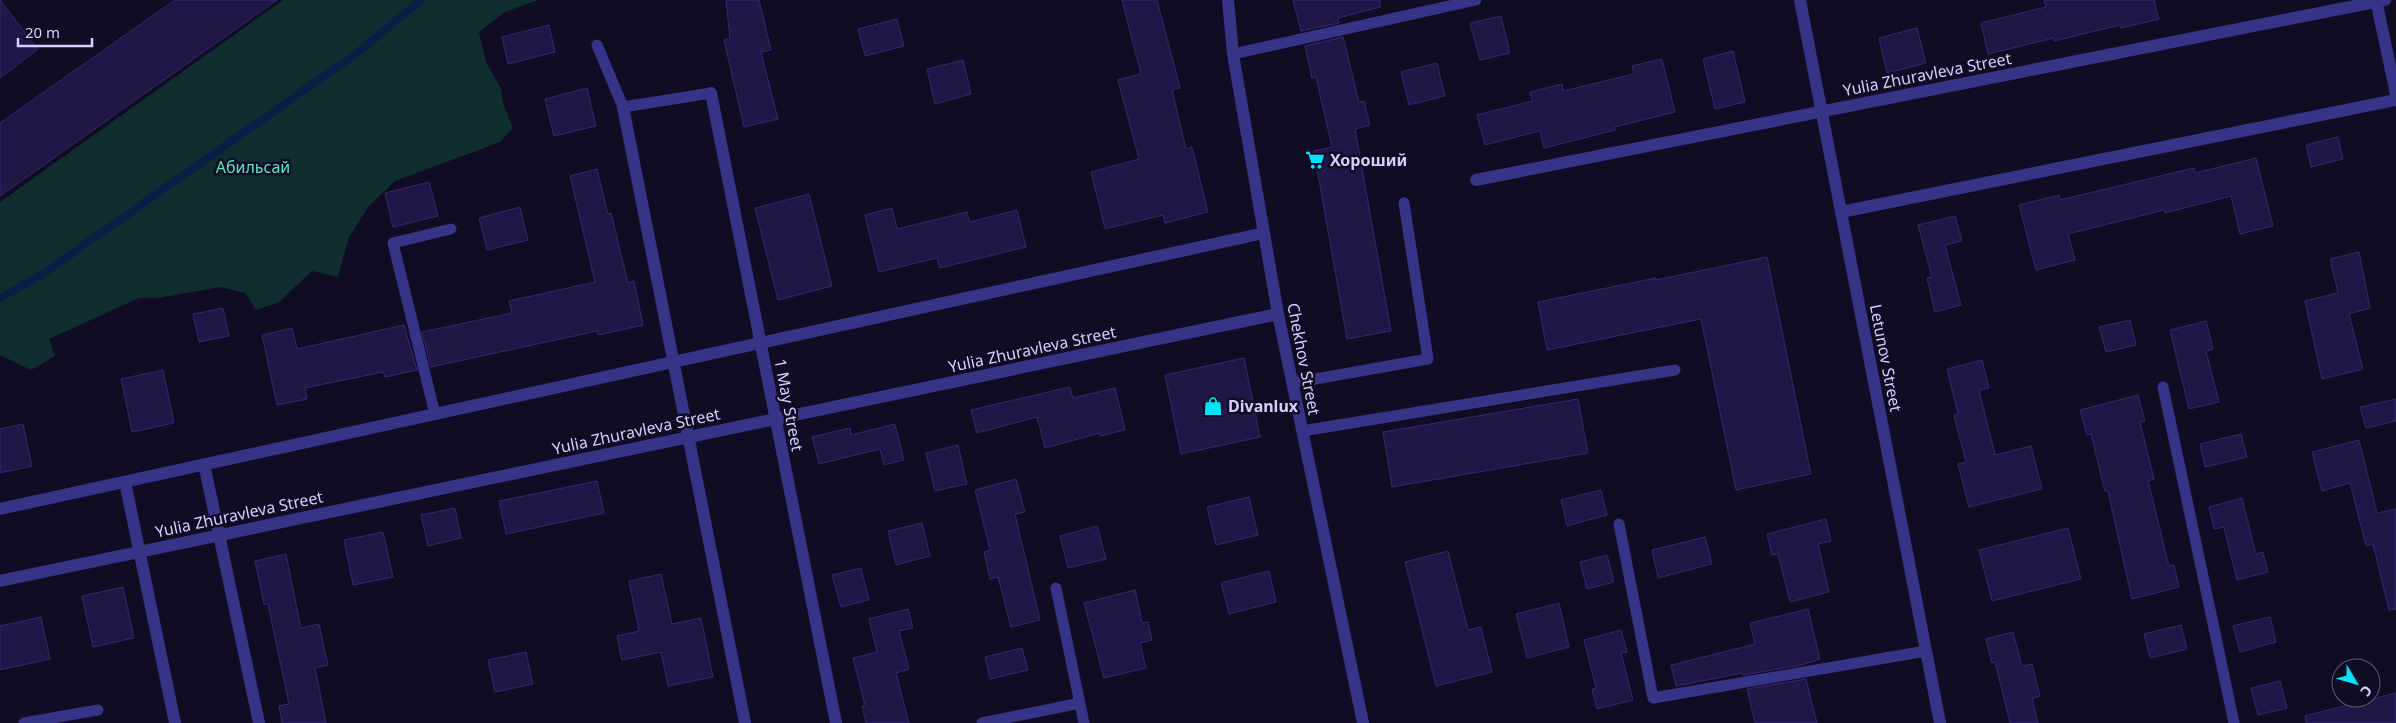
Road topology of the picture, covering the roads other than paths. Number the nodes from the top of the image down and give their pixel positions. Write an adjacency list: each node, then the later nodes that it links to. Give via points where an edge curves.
1 (1228, 0): 6 (street, Chekhov Street)
2 (1476, 0): 6 (lane)
3 (1800, 0): 11 (street, Letunov Street)
4 (2379, 1): 8 (street); 11 (street, Yulia Zhuravleva Street)
5 (597, 45): 10 (lane)
6 (1234, 54): 16 (street, Chekhov Street)
7 (711, 93): 10 (lane); 18 (street, 1 May Street)
8 (2396, 94)
9 (2396, 100): 14 (street)
10 (623, 107): 19 (street)
11 (1822, 112): 12 (street, Yulia Zhuravleva Street); 14 (street, Letunov Street)
12 (1476, 180)
13 (1404, 202): 21 (lane, via 1428,359)
14 (1841, 212): 35 (street, Letunov Street)
15 (451, 229): 23 (lane, via 393,243)
16 (1264, 233): 17 (street, Chekhov Street); 18 (street)
17 (1278, 314): 21 (street, Chekhov Street); 24 (street, Yulia Zhuravleva Street)
18 (760, 343): 19 (street); 24 (street, 1 May Street)
19 (673, 362): 23 (street); 26 (street)
20 (1675, 370): 25 (lane)
21 (1292, 384): 25 (street, Chekhov Street)
22 (2163, 388): 47 (lane)
23 (435, 414): 27 (street)
24 (776, 419): 26 (street, Yulia Zhuravleva Street); 42 (street, 1 May Street)
25 (1302, 431): 45 (street, Chekhov Street)
26 (688, 437): 31 (street, Yulia Zhuravleva Street); 41 (street)
27 (204, 464): 28 (street); 31 (street)
28 (125, 482): 29 (street); 32 (street)
29 (0, 510)
30 (1619, 524): 35 (lane, via 1654,698)
31 (219, 535): 32 (street, Yulia Zhuravleva Street); 40 (street)
32 (139, 552): 33 (street, Yulia Zhuravleva Street); 39 (street)
33 (0, 581)
34 (1056, 588): 36 (lane)
35 (1926, 651): 46 (street, Letunov Street)
36 (1080, 703): 43 (lane); 44 (lane)
37 (98, 710): 38 (lane)
38 (24, 723)
39 (175, 723)
40 (259, 723)
41 (745, 723)
42 (836, 723)
43 (982, 723)
44 (1084, 723)
45 (1363, 723)
46 (1940, 723)
47 (2234, 723)

